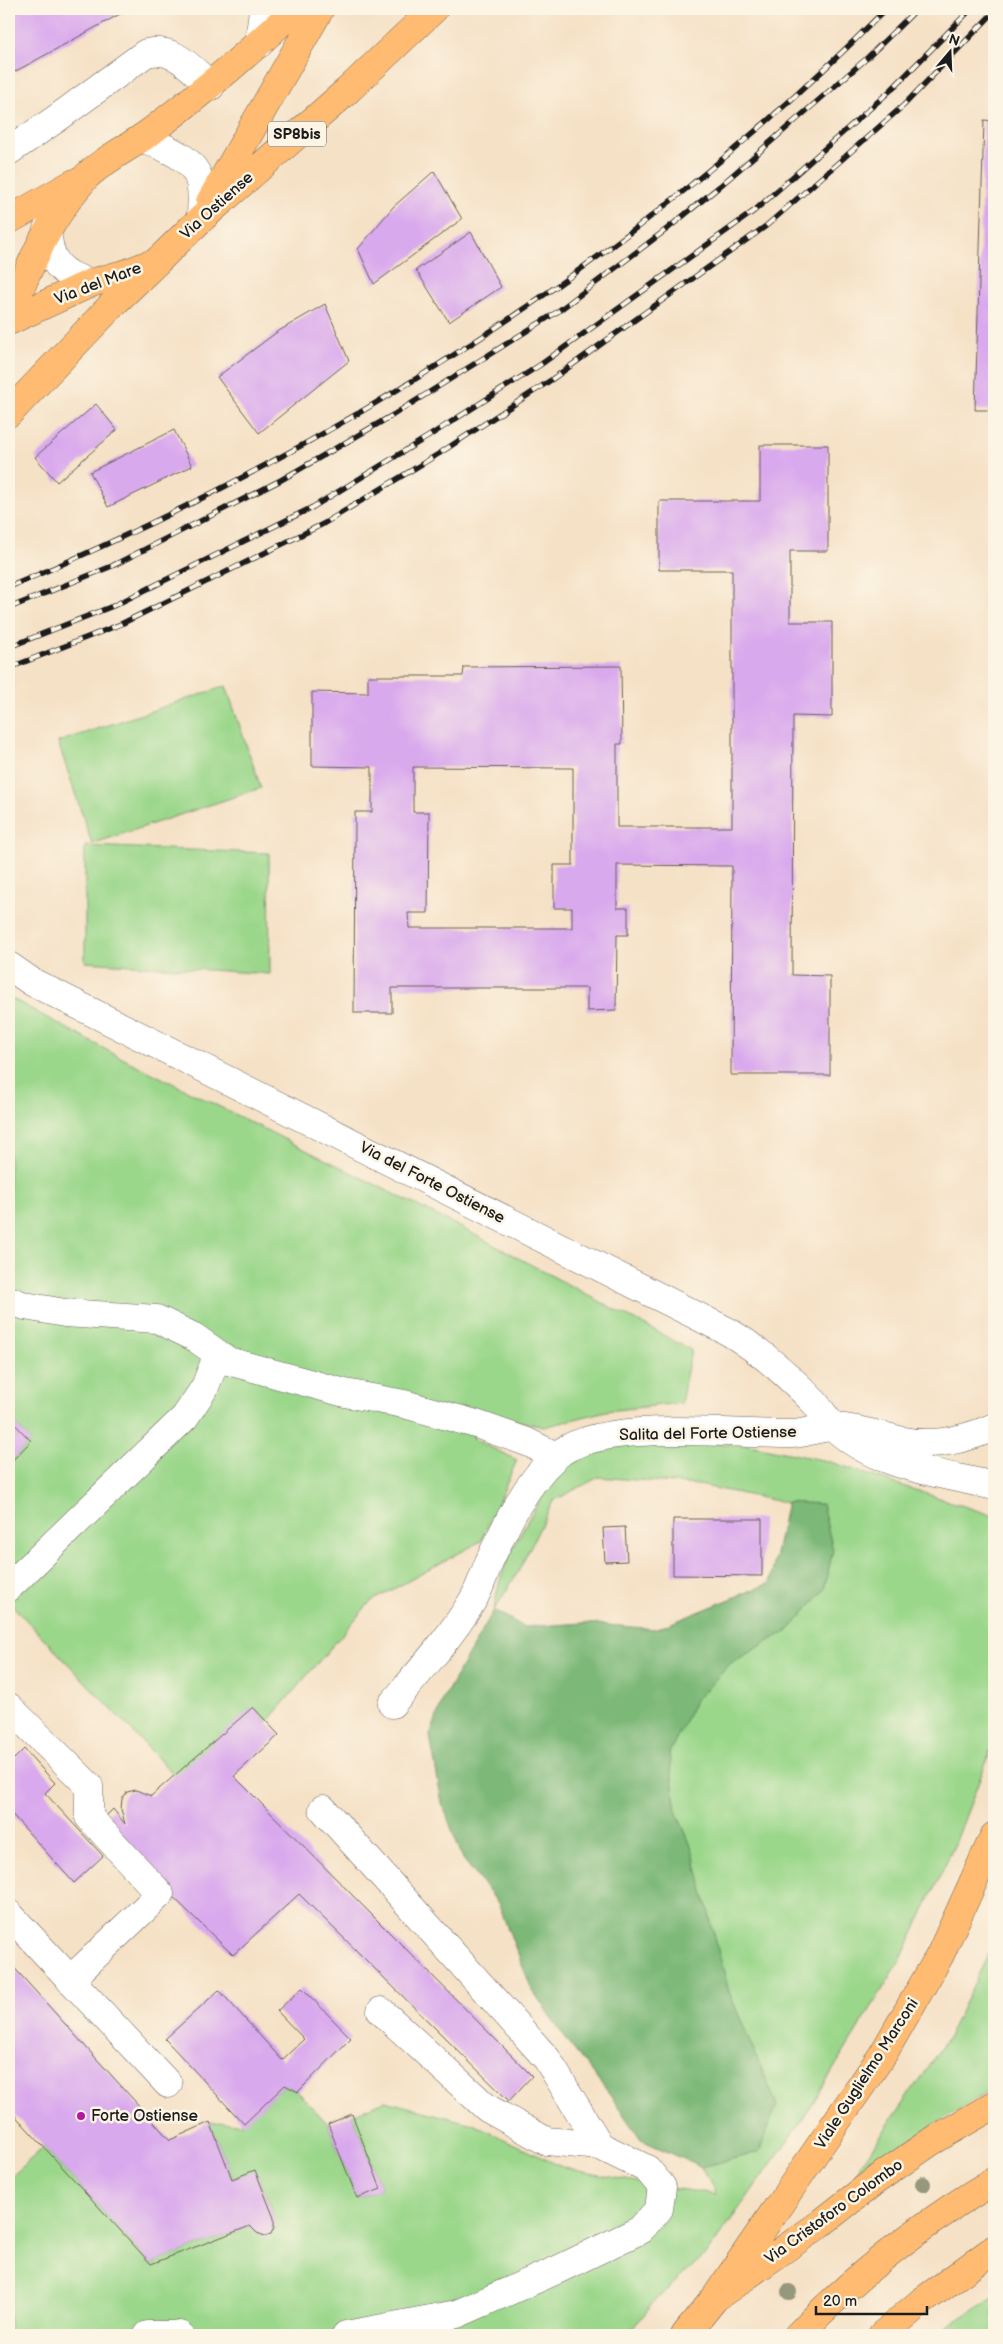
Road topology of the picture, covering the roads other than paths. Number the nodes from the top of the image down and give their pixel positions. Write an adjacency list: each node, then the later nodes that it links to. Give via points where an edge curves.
1 (263, 9): 5 (street)
2 (295, 9): 5 (main road)
3 (320, 9): 10 (main road)
4 (434, 9): 10 (main road, Via Ostiense / SP8bis)
5 (259, 44): 6 (main road)
6 (211, 86): 7 (main road); 8 (street, via 176,56 157,50 146,53)
7 (143, 138): 9 (main road); 10 (street, via 174,152 192,165 201,184)
8 (9, 151)
9 (87, 176): 11 (main road); 12 (main road)
10 (201, 219): 13 (main road, Via Ostiense / SP8bis)
11 (9, 220)
12 (47, 228): 14 (street, via 48,247 55,261 69,274); 15 (main road)
13 (160, 259): 14 (main road, Via del Mare); 17 (main road, Via Ostiense / SP8bis)
14 (91, 283): 16 (main road, Via del Mare)
15 (9, 314)
16 (9, 321)
17 (9, 413)
18 (9, 966): 21 (street, Via del Forte Ostiense, via 32,982 729,1332 750,1344 793,1382)
19 (9, 1300): 20 (street, via 65,1313 157,1319 194,1337)
20 (218, 1354): 23 (street, via 228,1361 262,1372 476,1424); 25 (street, via 205,1387 185,1417)
21 (834, 1427): 22 (street, Salita del Forte Ostiense, via 917,1443 944,1443 968,1438); 23 (street, Salita del Forte Ostiense, via 793,1434 640,1432 587,1439); 24 (street, via 887,1460)
22 (994, 1427)
23 (556, 1456): 26 (street, Salita del Forte Ostiense, via 528,1488 490,1560 474,1599 440,1648)
24 (994, 1486)
25 (9, 1587)
26 (392, 1704)
27 (9, 1707): 31 (street, via 90,1786 89,1817 160,1894)
28 (323, 1809): 35 (street, via 547,2059)
29 (994, 1836): 38 (main road, Viale Guglielmo Marconi, via 940,1954 888,2047)
30 (9, 1914): 31 (street)
31 (70, 1980): 33 (street)
32 (381, 2011): 35 (street, via 487,2108 546,2141)
33 (168, 2084)
34 (994, 2105): 38 (main road, Via Cristoforo Colombo, via 876,2180)
35 (600, 2146): 41 (street, via 647,2169 662,2187 659,2209 640,2230 457,2314)
36 (994, 2181): 43 (main road, via 882,2259)
37 (994, 2249): 44 (main road)
38 (715, 2298): 42 (main road, Via Cristoforo Colombo)
39 (148, 2335): 40 (street)
40 (179, 2335)
41 (346, 2335)
42 (685, 2335)
43 (798, 2335)
44 (882, 2335)

